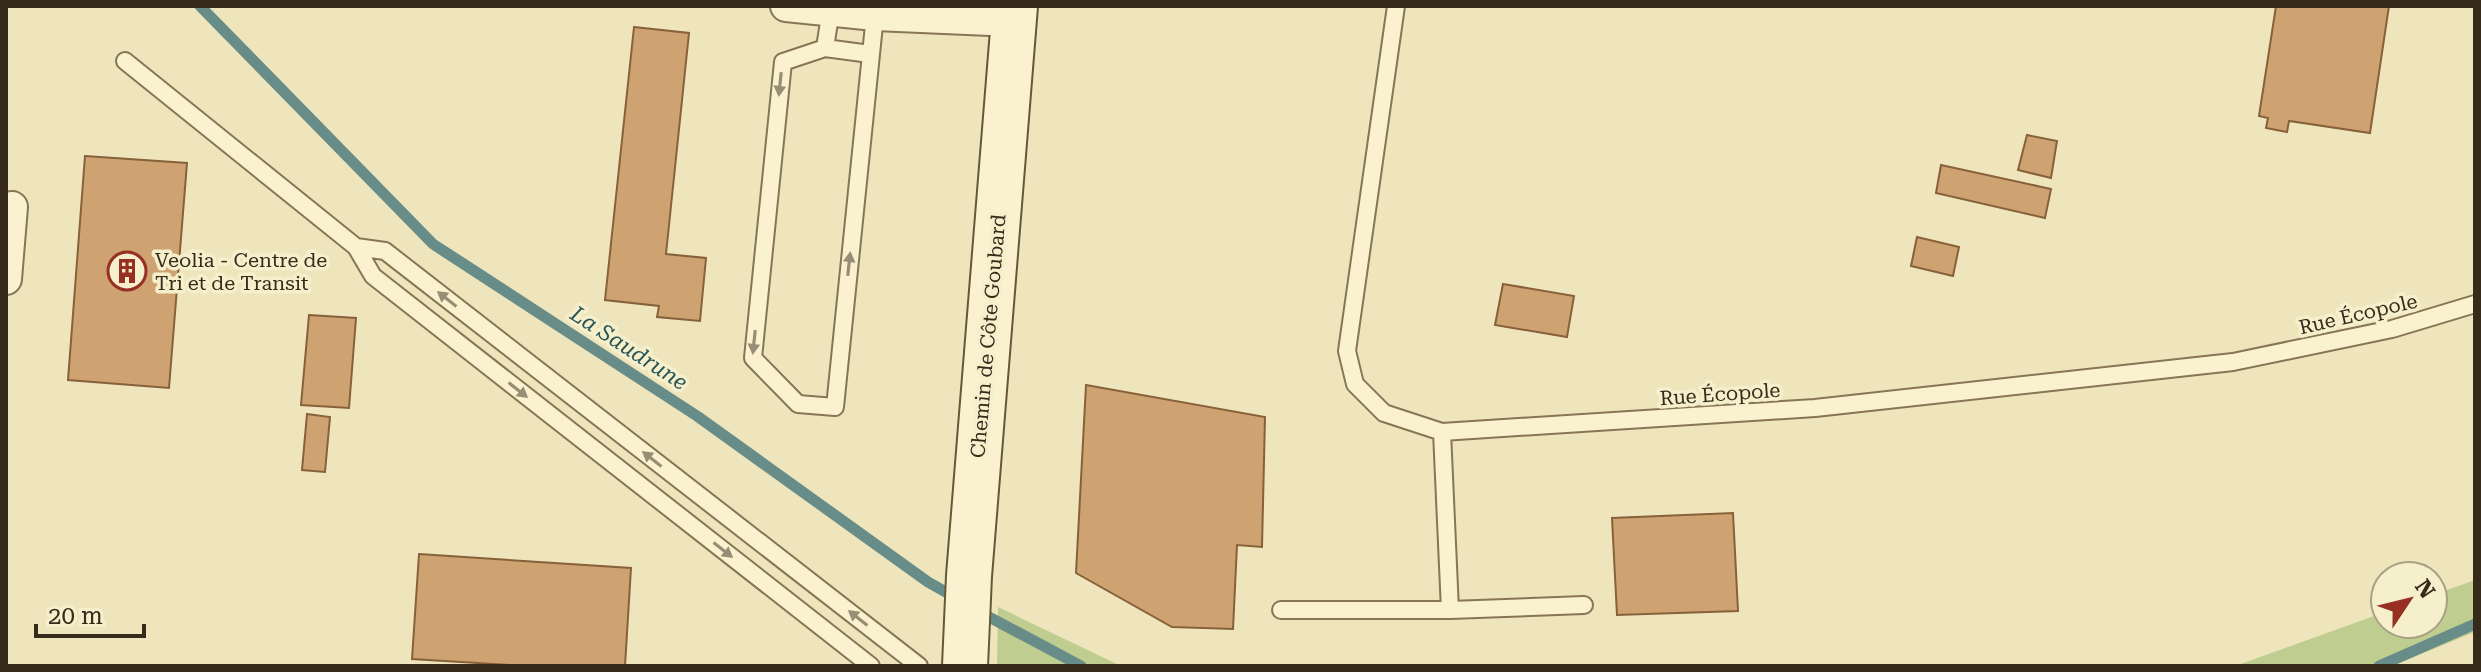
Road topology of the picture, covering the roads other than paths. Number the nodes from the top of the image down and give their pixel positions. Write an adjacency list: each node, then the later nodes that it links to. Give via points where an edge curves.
1 (786, 6): 3 (street)
2 (1396, 6): 13 (lane, Rue Écopole, via 1347,351 1355,384 1384,413)
3 (831, 9): 5 (street); 6 (lane)
4 (1014, 13): 5 (street); 17 (main road, Chemin de Côte Goubard)
5 (875, 15): 7 (lane)
6 (825, 48): 7 (lane); 7 (lane, one-way to 7, via 783,62 753,358 798,404 835,407)
7 (870, 54)
8 (125, 61): 10 (lane)
9 (12, 207): 11 (street)
10 (356, 247): 18 (lane, one-way to 18, via 373,276); 19 (lane, one-way to 10, via 385,251)
11 (6, 279)
12 (2475, 304): 13 (lane, Rue Écopole, via 2392,329 2233,362 1815,408)
13 (1442, 432): 16 (lane)
14 (1584, 605): 16 (lane)
15 (1281, 610): 16 (lane)
16 (1450, 610)
17 (966, 648)
18 (871, 666)
19 (919, 666)

